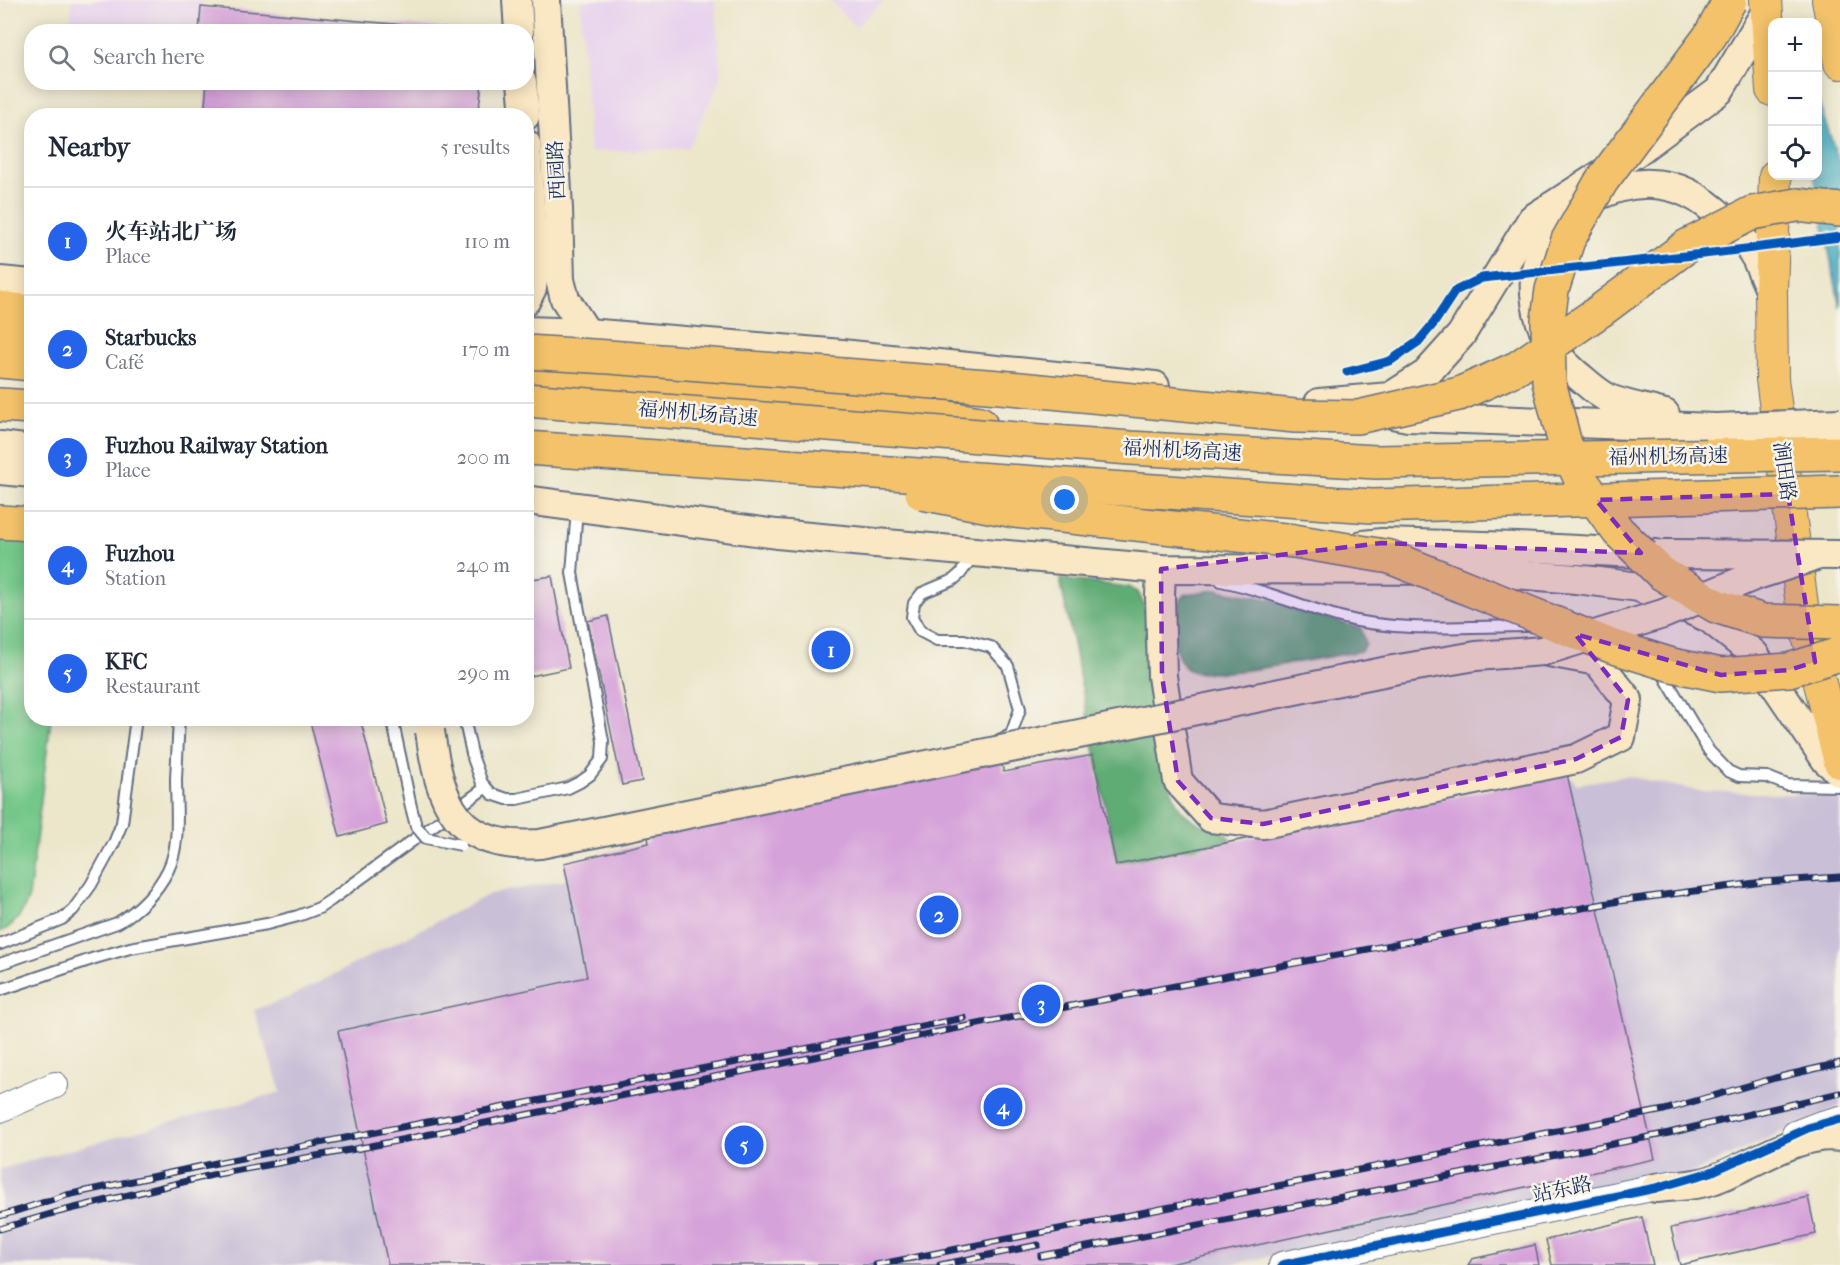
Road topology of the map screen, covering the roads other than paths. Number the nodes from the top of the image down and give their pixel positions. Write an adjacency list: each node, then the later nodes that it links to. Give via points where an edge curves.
1 (517, 0): 8 (main road)
2 (546, 0): 21 (main road, 西园路, via 560,279 565,299)
3 (1730, 0): 51 (highway, bridge, via 1710,36 1601,182 1568,240 1552,290 1548,320 1549,382 1565,444 1581,480 1618,531 1661,573 1716,606 1763,621)
4 (1828, 0): 9 (main road)
5 (1833, 0): 7 (highway)
6 (1766, 5): 10 (main road); 29 (main road, via 1719,91 1635,153 1532,219 1461,335 1426,374 1390,397)
7 (1840, 16)
8 (518, 24)
9 (1840, 63)
10 (1772, 72)
11 (523, 90): 12 (main road)
12 (524, 108)
13 (1775, 180): 17 (main road, 涧田路)
14 (1840, 210): 24 (highway, bridge, via 1797,206 1752,213 1687,246 1517,368 1459,394 1358,417 1295,416 1000,387)
15 (0, 281): 16 (main road)
16 (24, 283)
17 (1771, 292): 33 (main road, via 1755,257 1713,209 1688,193 1664,185 1636,183 1593,198 1559,224 1538,261 1535,303 1551,346 1563,363 1610,400); 61 (main road, 涧田路, via 1772,378 1804,620)
18 (0, 308): 19 (highway)
19 (24, 311)
20 (534, 331): 21 (main road)
21 (587, 333): 29 (main road, via 842,354)
22 (0, 338): 23 (highway)
23 (24, 340)
24 (534, 352)
25 (0, 361): 26 (highway)
26 (24, 363)
27 (534, 379): 35 (highway, bridge, via 808,395)
28 (534, 401): 35 (highway, 福州机场高速, bridge)
29 (1319, 403): 33 (main road, via 1408,417)
30 (0, 405): 31 (highway)
31 (24, 406)
32 (1840, 423): 33 (main road, bridge)
33 (1716, 428)
34 (0, 447): 36 (main road)
35 (1130, 447): 38 (highway, 福州机场高速, bridge, via 1376,462)
36 (24, 449)
37 (534, 449): 39 (highway, 福州机场高速, bridge)
38 (1840, 453)
39 (764, 464): 43 (highway, 福州机场高速, bridge, via 1372,506); 55 (highway, bridge, via 1015,511 1294,541 1390,557 1611,646 1721,675 1789,670)
40 (0, 472): 41 (main road); 42 (lane)
41 (24, 473)
42 (24, 478)
43 (1840, 492)
44 (534, 501): 45 (main road)
45 (578, 507): 48 (main road, via 777,534); 64 (lane, via 572,573 603,741 602,759 590,775 568,788 507,799)
46 (0, 522): 47 (highway)
47 (24, 524)
48 (975, 552): 50 (main road); 65 (lane, via 960,574 922,593 914,603 912,617 920,632 937,640 964,640 991,647 1008,666 1020,709 1011,735 982,747)
49 (1828, 555): 50 (main road, bridge, via 1664,554 1382,543); 54 (main road, bridge, via 1754,576 1663,614)
50 (1161, 570): 52 (lane, via 1239,584 1341,617 1388,625 1610,626); 54 (main road, via 1162,676 1178,781 1211,818 1263,824 1576,759 1621,737 1628,700 1597,661); 62 (main road, via 1465,570 1640,587 1709,618 1754,654 1826,760)
51 (1840, 623)
52 (1634, 636)
53 (1647, 647): 63 (lane, via 1709,752 1728,771 1739,776 1767,777 1787,785)
54 (1543, 651): 59 (main road, bridge, via 1476,656 1404,669 529,844 484,838 457,818 441,784)
55 (1840, 654)
56 (135, 726): 67 (lane, via 122,823 92,885 62,919)
57 (179, 726): 68 (lane, via 176,838 168,870 157,887 117,923)
58 (394, 726): 66 (lane, bridge, via 416,826 426,838 461,844)
59 (428, 726)
60 (466, 726): 64 (lane)
61 (1840, 762)
62 (1840, 772)
63 (1840, 786)
64 (485, 788): 69 (lane, via 309,913 122,950)
65 (704, 799)
66 (519, 834)
67 (0, 944)
68 (0, 964)
69 (0, 990)
70 (55, 1085): 71 (street)
71 (0, 1109)
72 (1840, 1119): 74 (street, 站东路, via 1808,1128 1711,1172)
73 (1840, 1137): 74 (main road, via 1806,1139 1723,1176)
74 (1656, 1188): 75 (street, 站东路)
75 (1282, 1265)

